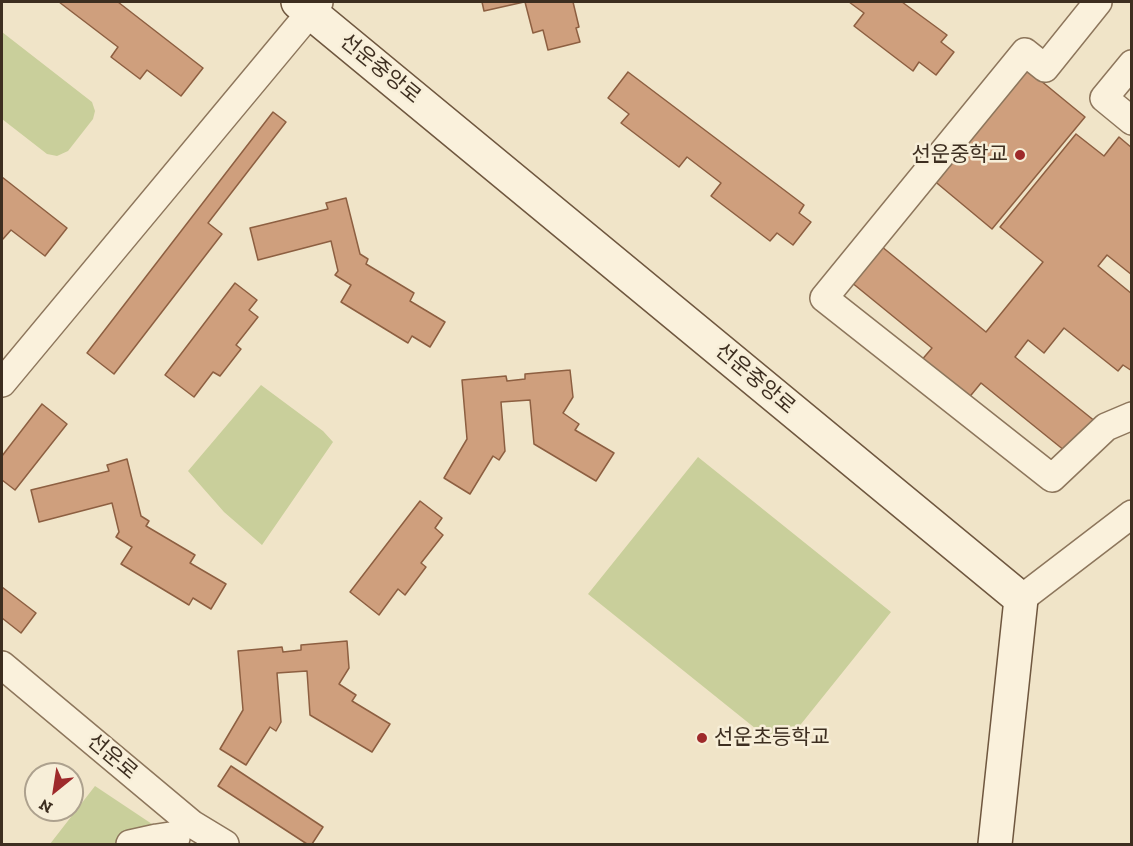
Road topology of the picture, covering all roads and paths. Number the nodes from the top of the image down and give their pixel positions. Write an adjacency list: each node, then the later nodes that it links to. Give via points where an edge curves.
1 (1098, 2): 6 (street, via 1045,68 1025,52 824,298 1052,478 1106,427)
2 (309, 5): 5 (street); 8 (street, 선운중앙로)
3 (1131, 64): 4 (street, via 1104,98)
4 (1131, 121)
5 (2, 383)
6 (1131, 416)
7 (1131, 514): 8 (street)
8 (1021, 599): 13 (street)
9 (2, 665): 12 (street, 선운로, via 192,824)
10 (176, 838): 11 (street)
11 (130, 844)
12 (225, 844)
13 (995, 844)

